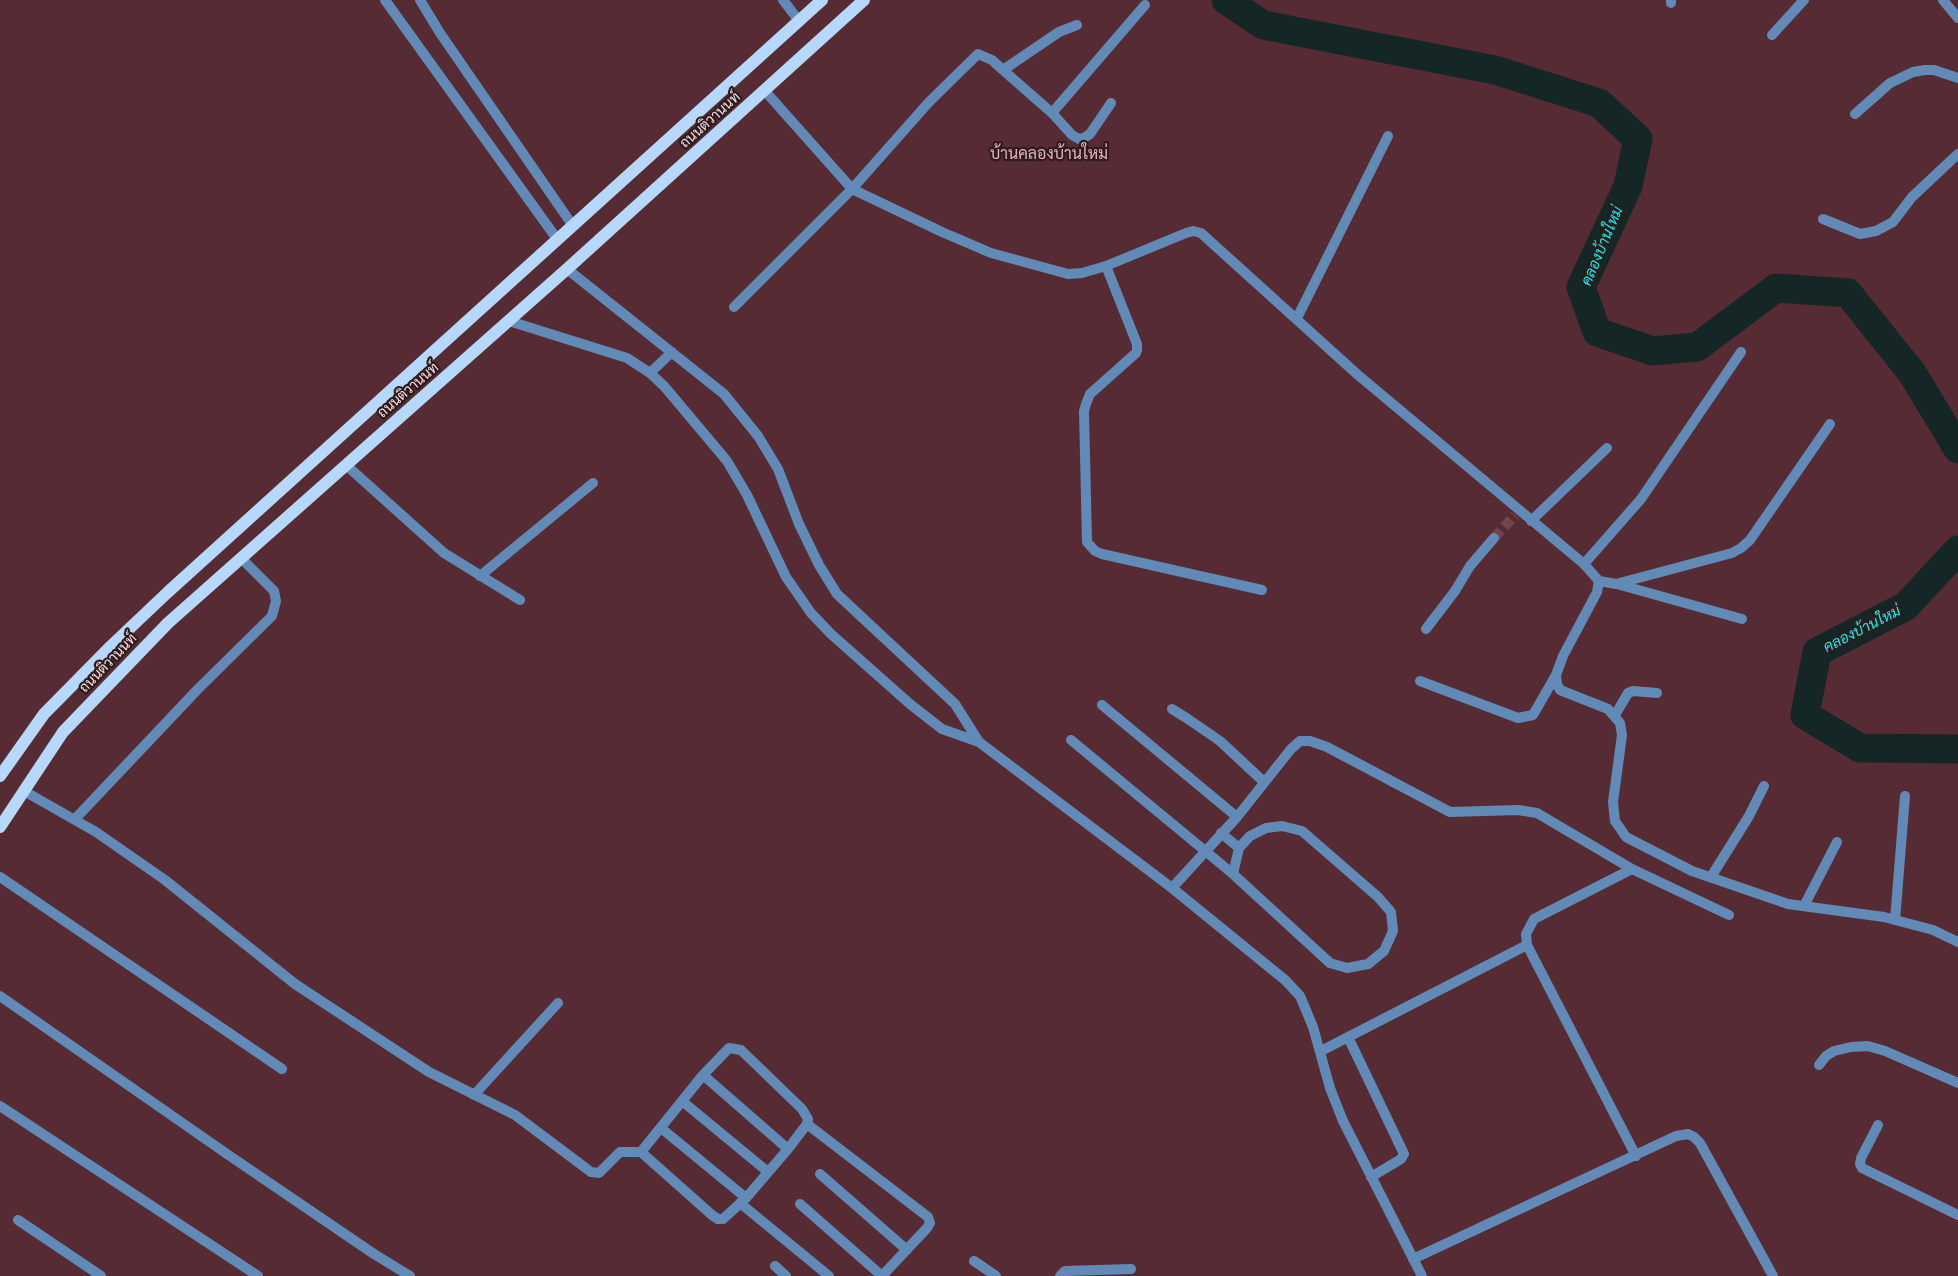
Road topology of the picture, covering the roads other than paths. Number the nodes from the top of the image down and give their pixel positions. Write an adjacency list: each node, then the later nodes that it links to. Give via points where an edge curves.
1 (385, 0): 24 (street)
2 (420, 0): 23 (street)
3 (783, 0): 10 (street)
4 (822, 0): 10 (main road, ถนนติวานนท์)
5 (864, 0): 15 (main road, ถนนติวานนท์)
6 (1804, 0): 12 (street)
7 (1943, 0): 9 (street)
8 (1145, 5): 17 (street)
9 (1958, 18)
10 (798, 21): 23 (main road, ถนนติวานนท์)
11 (1077, 26): 13 (street, via 1059,32)
12 (1772, 35)
13 (1004, 70): 17 (street); 21 (street, via 978,54 929,102)
14 (1958, 78): 18 (street, via 1934,70 1913,72 1890,83)
15 (765, 91): 21 (street); 26 (main road, ถนนติวานนท์)
16 (1111, 103): 17 (street, via 1090,134 1079,139)
17 (1052, 113)
18 (1855, 114)
19 (1388, 136): 28 (street)
20 (1958, 154): 22 (street, via 1912,197 1893,222 1876,231 1860,234)
21 (852, 189): 25 (street, via 991,253 1068,274); 27 (street)
22 (1823, 220)
23 (573, 226): 24 (main road, ถนนติวานนท์)
24 (557, 239): 56 (main road, ถนนติวานนท์, via 111,646 44,714)
25 (1106, 266): 28 (street, via 1186,234 1202,233); 44 (street, via 1137,350 1090,394 1084,411 1087,542 1102,554)
26 (568, 269): 29 (main road, ถนนติวานนท์); 30 (street)
27 (734, 307)
28 (1297, 318): 37 (street, via 1517,513)
29 (509, 321): 32 (street, via 627,358); 35 (main road, ถนนติวานนท์)
30 (672, 352): 32 (street); 55 (street, via 724,394 758,436 778,469 803,532 837,594 955,704)
31 (1741, 352): 40 (street, via 1641,499)
32 (650, 373): 55 (street, via 726,461 747,495 786,577 812,613 831,634 935,724)
33 (1830, 424): 43 (street, via 1742,548)
34 (1608, 448): 37 (street)
35 (346, 465): 39 (main road, ถนนติวานนท์); 41 (street, via 444,553)
36 (593, 483): 41 (street)
37 (1532, 520): 40 (street)
38 (1494, 538): 47 (street)
39 (241, 558): 59 (main road, ถนนติวานนท์, via 168,623 63,732); 62 (street, via 274,591 276,602 272,616 198,688)
40 (1584, 564): 42 (street)
41 (480, 576): 45 (street)
42 (1599, 581): 43 (street); 48 (street, via 1597,592)
43 (1616, 584): 46 (street)
44 (1262, 590)
45 (520, 600)
46 (1742, 620)
47 (1426, 629)
48 (1556, 675): 49 (street, via 1533,715 1518,718); 53 (street, via 1560,690 1608,709)
49 (1420, 680)
50 (1657, 694): 53 (street, via 1628,692)
51 (1102, 705): 61 (street)
52 (1172, 709): 57 (street, via 1220,741)
53 (1615, 715): 71 (street, via 1622,734 1613,802 1614,821 1626,837 1692,871)
54 (1071, 740): 67 (street)
55 (979, 742): 72 (street)
56 (0, 776)
57 (1264, 782): 61 (street); 68 (street, via 1291,749 1300,742 1310,741 1450,812 1518,810 1537,813)
58 (1764, 786): 71 (street)
59 (24, 791): 62 (street); 63 (main road, ถนนติวานนท์)
60 (1905, 796): 75 (street)
61 (1237, 817): 64 (street)
62 (74, 819): 86 (street, via 165,880 295,984 429,1072)
63 (0, 827)
64 (1220, 833): 66 (street); 67 (street)
65 (1837, 842): 73 (street)
66 (1239, 848): 69 (street); 69 (street, via 1250,836 1266,828 1282,826 1302,831 1378,897 1391,912 1393,931 1384,951 1368,964 1347,968 1330,963)
67 (1204, 852): 69 (street); 72 (street)
68 (1632, 869): 74 (street); 77 (street, via 1534,919 1526,934)
69 (1233, 874)
70 (0, 877): 83 (street)
71 (1711, 877): 73 (street, via 1788,904)
72 (1172, 888): 81 (street, via 1285,980 1300,996)
73 (1804, 906): 75 (street)
74 (1729, 915)
75 (1895, 920): 76 (street, via 1933,930)
76 (1958, 942)
77 (1527, 945): 80 (street); 94 (street)
78 (0, 996): 109 (street)
79 (558, 1003): 86 (street)
80 (1348, 1037): 81 (street); 97 (street, via 1404,1154)
81 (1321, 1051): 97 (street, via 1330,1088 1343,1121)
82 (1819, 1065): 85 (street, via 1834,1050 1868,1046)
83 (282, 1069)
84 (702, 1075): 87 (street); 89 (street, via 729,1048 741,1050 802,1109); 92 (street)
85 (1958, 1083)
86 (474, 1095): 93 (street, via 515,1115 591,1172 599,1173 620,1152)
87 (682, 1101): 91 (street); 95 (street)
88 (0, 1106): 108 (street)
89 (808, 1124): 92 (street); 102 (street, via 928,1217 930,1223 927,1228)
90 (1878, 1125): 100 (street, via 1861,1158 1862,1168)
91 (660, 1128): 93 (street); 98 (street)
92 (788, 1149): 95 (street)
93 (641, 1152): 98 (street, via 718,1219 723,1219)
94 (1636, 1156): 104 (street); 116 (street, via 1676,1136 1688,1134 1694,1137)
95 (768, 1172): 98 (street)
96 (820, 1174): 102 (street)
97 (1371, 1177): 104 (street)
98 (743, 1201): 111 (street)
99 (800, 1204): 112 (street)
100 (1958, 1215)
101 (18, 1220): 107 (street)
102 (907, 1250): 112 (street)
103 (974, 1260): 113 (street)
104 (1413, 1260): 115 (street)
105 (775, 1266): 110 (street)
106 (1131, 1269): 114 (street, via 1065,1271)
107 (101, 1276)
108 (258, 1276)
109 (410, 1276)
110 (786, 1276)
111 (829, 1276)
112 (882, 1276)
113 (996, 1276)
114 (1060, 1276)
115 (1422, 1276)
116 (1774, 1276)

